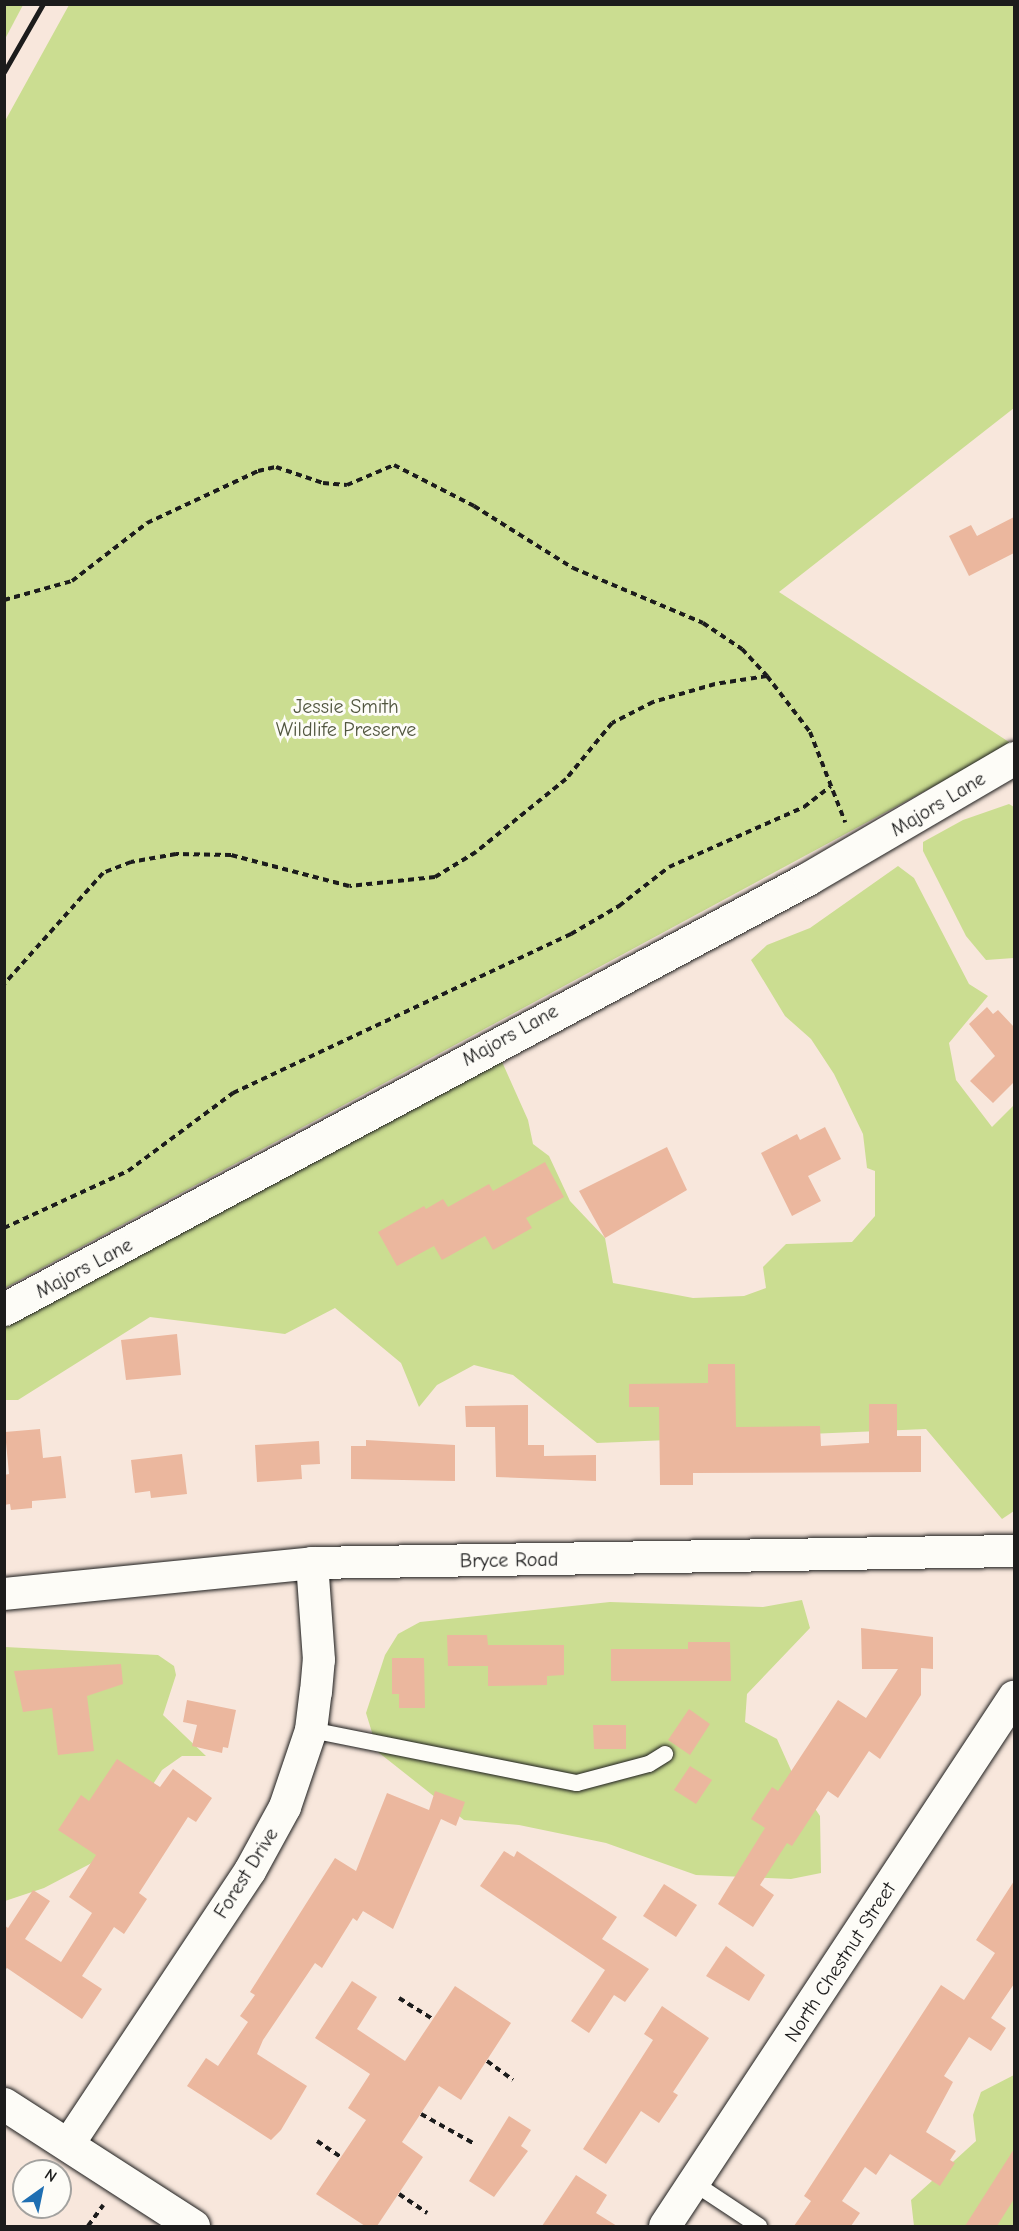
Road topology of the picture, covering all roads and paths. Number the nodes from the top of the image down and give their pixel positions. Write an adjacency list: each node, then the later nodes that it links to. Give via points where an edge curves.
1 (4, 600): 2 (path, via 72,581 147,523 258,471 276,467 323,483 347,485 394,465 474,506 573,568 703,623 742,649)
2 (767, 676): 4 (path, via 791,702 810,732); 6 (path, via 715,684 653,702 612,723 566,779 476,852 435,877 349,886 231,855 198,854 176,854 112,869 65,912)
3 (1014, 758): 8 (street, Majors Lane, via 809,878)
4 (831, 786): 5 (path); 7 (path, via 804,807 669,867 620,906 571,934 233,1093 128,1171)
5 (847, 827)
6 (4, 984)
7 (4, 1228)
8 (4, 1309)
9 (1014, 1551): 10 (street, Bryce Road)
10 (312, 1563): 11 (street, Bryce Road); 13 (street, Forest Drive, via 319,1660)
11 (4, 1594)
12 (1014, 1697): 25 (street, North Chestnut Street)
13 (310, 1730): 14 (lane, via 576,1783 649,1764); 23 (street, Forest Drive, via 285,1807 266,1844)
14 (665, 1755)
15 (399, 1998): 16 (path)
16 (432, 2019)
17 (487, 2061): 18 (path)
18 (513, 2080)
19 (4, 2104): 23 (street)
20 (421, 2114): 22 (path)
21 (317, 2141): 24 (path)
22 (473, 2143)
23 (68, 2145): 30 (street)
24 (341, 2157)
25 (694, 2183): 31 (street, North Chestnut Street); 32 (lane)
26 (399, 2194): 28 (path)
27 (103, 2205): 29 (path)
28 (427, 2213)
29 (88, 2226)
30 (193, 2226)
31 (665, 2226)
32 (759, 2226)

